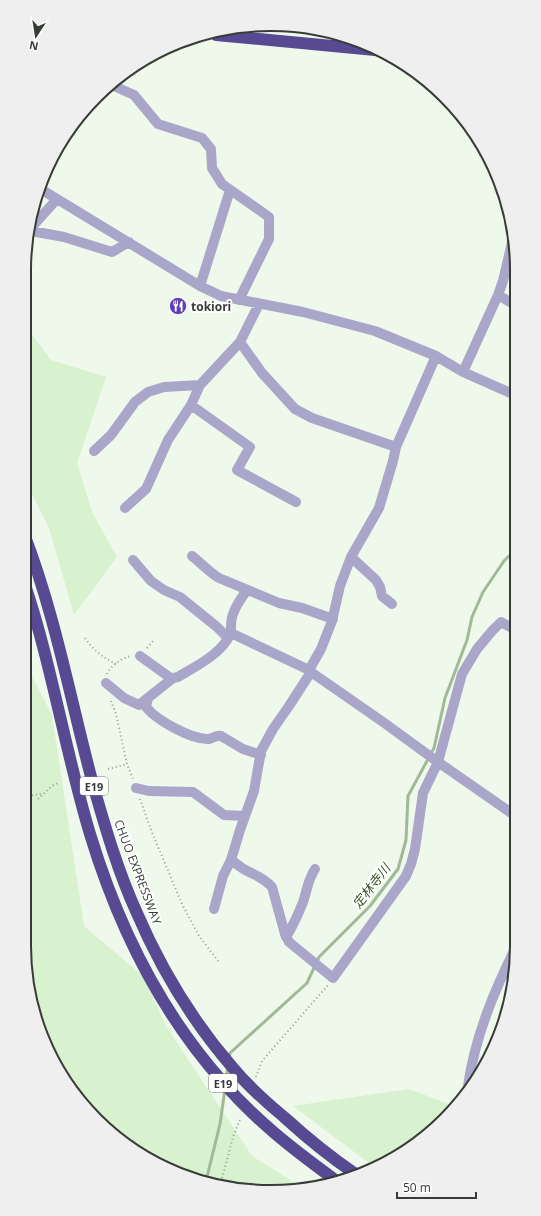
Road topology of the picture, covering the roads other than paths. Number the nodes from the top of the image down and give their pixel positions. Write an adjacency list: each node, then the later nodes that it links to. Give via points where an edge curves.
1 (225, 36): 2 (highway)
2 (361, 49)
3 (116, 87): 4 (street, via 134,95 158,124 202,138 211,149 212,168 222,184)
4 (230, 190): 11 (street); 13 (street, via 269,217 269,239)
5 (45, 192): 6 (street)
6 (57, 199): 7 (street); 9 (street)
7 (36, 224)
8 (35, 231): 9 (street, via 112,252)
9 (129, 242): 11 (street)
10 (509, 255): 12 (street)
11 (200, 286): 13 (street, via 221,296)
12 (498, 295): 14 (street); 18 (street)
13 (238, 300): 15 (street)
14 (510, 302)
15 (259, 304): 16 (street); 17 (street, via 303,312 375,331)
16 (240, 342): 19 (street); 22 (street, via 262,373 295,409 312,418)
17 (436, 356): 18 (street); 22 (street)
18 (463, 372): 20 (street)
19 (200, 385): 21 (street); 23 (street, via 164,387 148,392 136,402 111,435)
20 (510, 393)
21 (191, 405): 24 (street, via 250,447 238,470); 25 (street, via 168,440 146,489)
22 (396, 447): 28 (street, via 379,508)
23 (94, 450)
24 (296, 502)
25 (125, 508)
26 (31, 552): 52 (highway, CHUO EXPRESSWAY / E19, via 55,630 106,829 147,936 198,1024 234,1070 313,1143)
27 (192, 556): 30 (street, via 210,573)
28 (351, 557): 31 (street, via 376,580 382,596); 33 (street, via 340,586)
29 (133, 560): 35 (street, via 152,581 180,597)
30 (247, 590): 33 (street, via 279,603); 35 (street, via 232,614)
31 (392, 604)
32 (31, 605): 53 (highway, E19, via 84,811 109,890 131,942 185,1033 222,1082 268,1127)
33 (333, 619): 37 (street)
34 (510, 627): 42 (street, via 501,622 477,648 462,674)
35 (229, 635): 37 (street); 38 (street, via 224,644 209,658)
36 (140, 656): 38 (street)
37 (310, 671): 41 (street, via 273,729); 42 (street)
38 (172, 679): 40 (street)
39 (106, 683): 40 (street, via 124,698 139,705)
40 (148, 698): 41 (street, via 146,707 149,711 184,732 209,739 221,736 243,749)
41 (261, 755): 45 (street, via 254,791)
42 (438, 762): 44 (street); 49 (street, via 422,793 415,849 406,876 333,978 294,947)
43 (136, 788): 45 (street, via 149,791 193,792 224,815)
44 (510, 812)
45 (245, 816): 46 (street)
46 (231, 860): 48 (street, via 223,876); 49 (street, via 256,874 272,887)
47 (315, 869): 49 (street, via 294,924)
48 (214, 909)
49 (286, 937)
50 (509, 961): 51 (street, via 479,1037)
51 (470, 1078)
52 (351, 1171)
53 (331, 1177)

